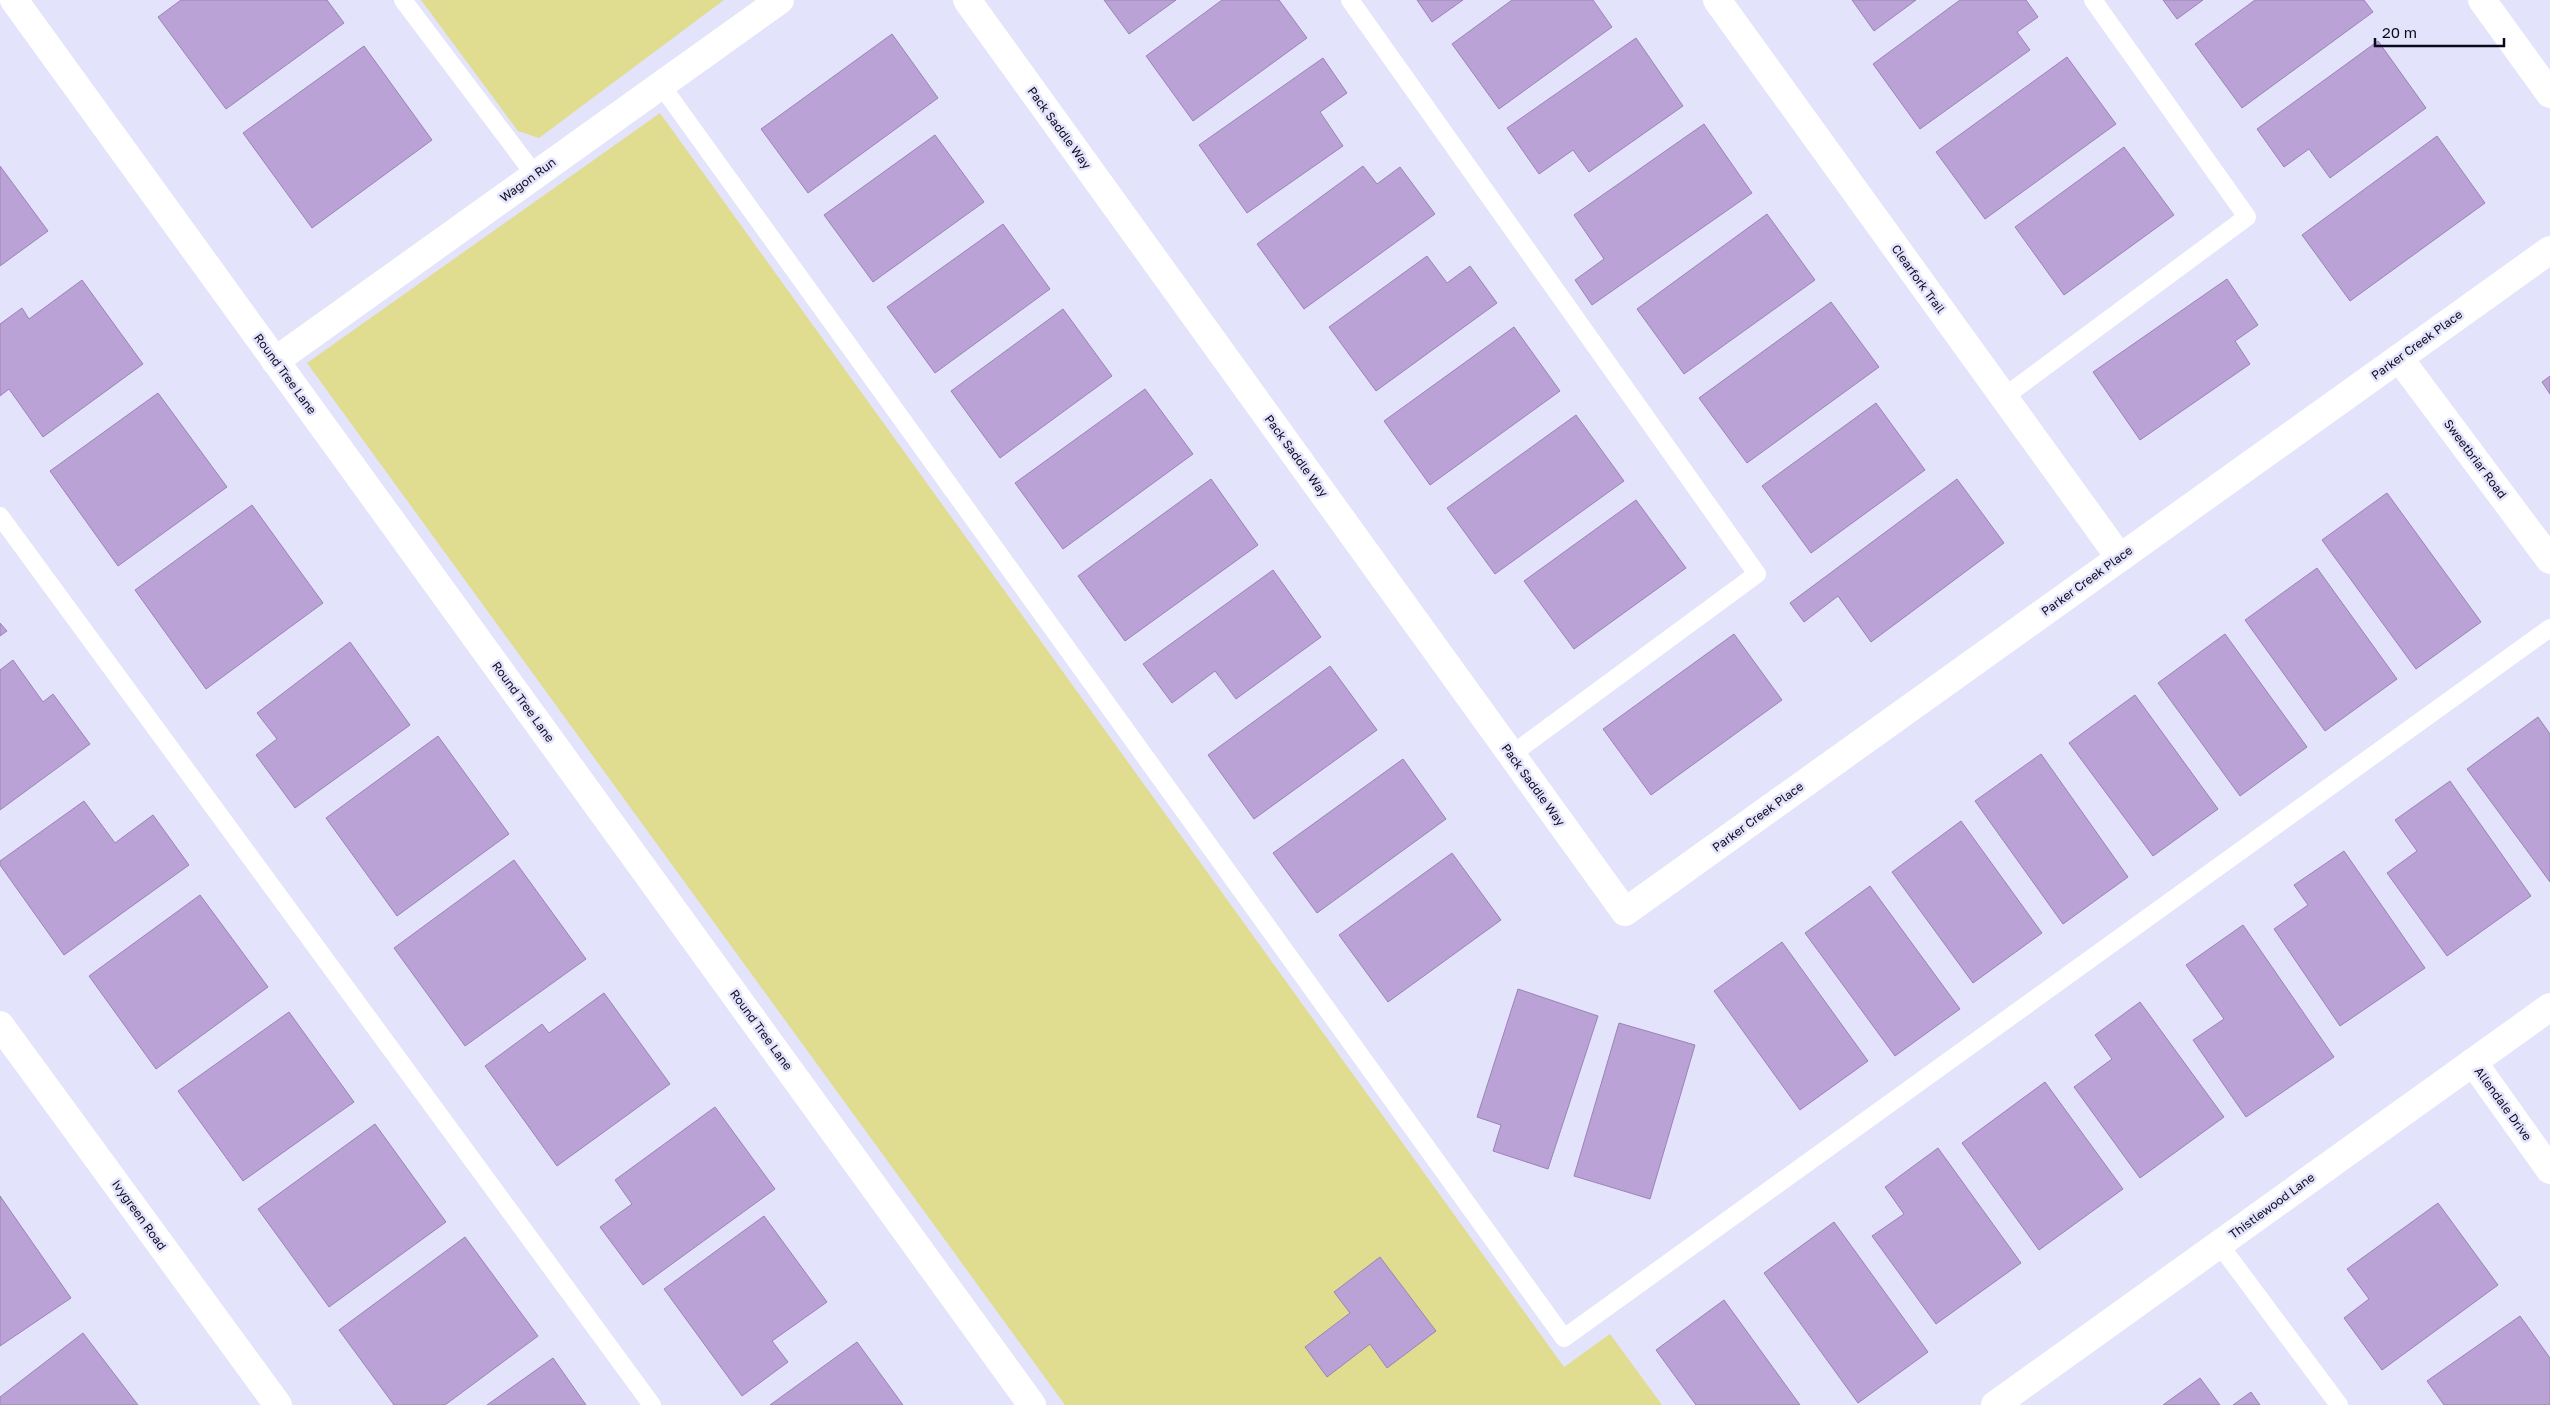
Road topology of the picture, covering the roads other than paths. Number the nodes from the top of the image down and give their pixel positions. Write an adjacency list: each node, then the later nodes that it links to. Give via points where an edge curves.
1 (14, 0): 14 (street, Round Tree Lane)
2 (403, 0): 11 (lane)
3 (780, 0): 9 (street, Wagon Run)
4 (967, 0): 20 (street, Pack Saddle Way)
5 (1350, 0): 20 (lane, via 1757,574)
6 (1717, 0): 15 (street, Clearfork Trail)
7 (2093, 0): 15 (lane, via 2247,217)
8 (2482, 0): 10 (street)
9 (661, 85): 11 (street, Wagon Run); 19 (lane, via 1564,1338)
10 (2550, 94)
11 (535, 175): 14 (street, Wagon Run)
12 (2550, 250): 13 (street, Parker Creek Place)
13 (2399, 358): 17 (street, Parker Creek Place); 18 (street, Sweetbriar Road)
14 (275, 361): 29 (street, Round Tree Lane)
15 (2004, 397): 17 (street, Clearfork Trail)
16 (0, 516): 28 (lane)
17 (2120, 558): 21 (street, Parker Creek Place)
18 (2550, 560)
19 (2550, 628)
20 (1511, 755): 21 (street, Pack Saddle Way)
21 (1625, 912)
22 (2550, 1007): 24 (street, Thistlewood Lane)
23 (0, 1025): 27 (street, Ivygreen Road)
24 (2473, 1062): 25 (street, Allendale Drive); 26 (street, Thistlewood Lane)
25 (2550, 1170)
26 (2219, 1244): 30 (street, Thistlewood Lane); 31 (lane)
27 (278, 1405)
28 (652, 1405)
29 (1032, 1405)
30 (1995, 1405)
31 (2338, 1405)

